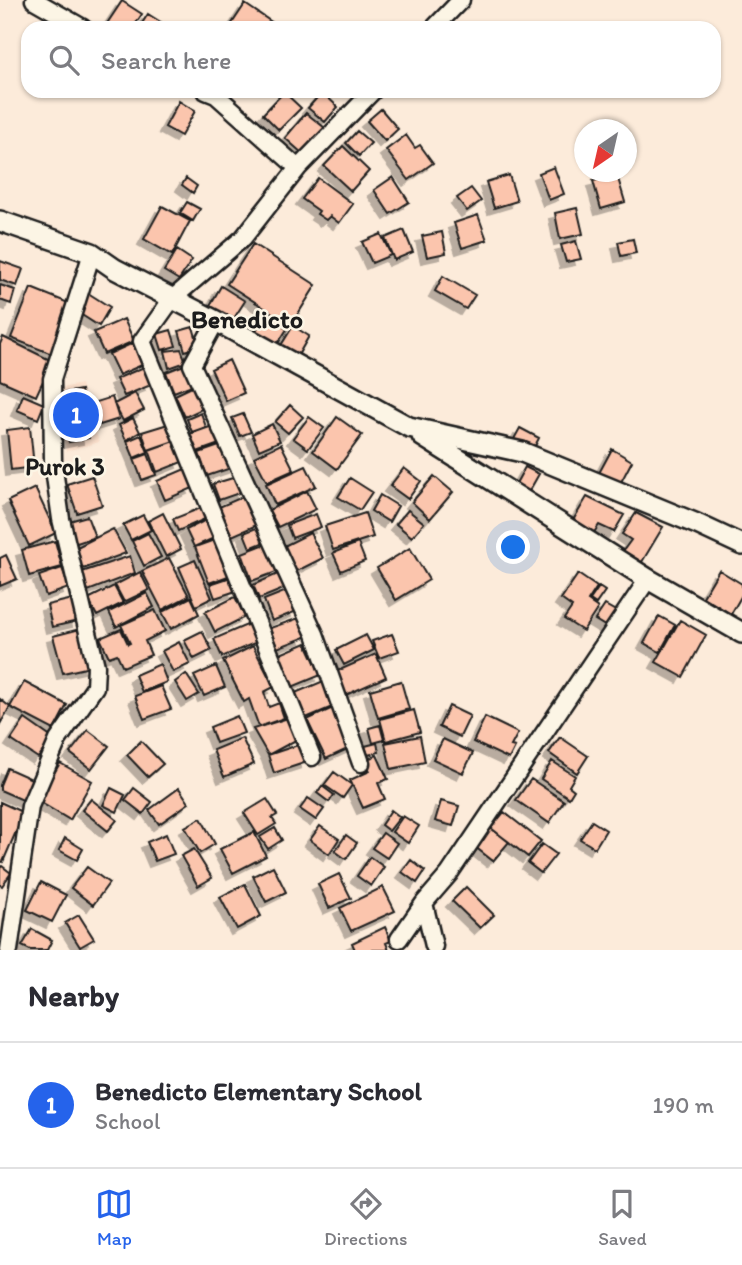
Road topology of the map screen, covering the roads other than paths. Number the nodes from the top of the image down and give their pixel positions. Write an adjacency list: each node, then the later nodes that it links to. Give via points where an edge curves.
1 (34, 0): 3 (street)
2 (461, 0): 4 (street)
3 (71, 21)
4 (441, 21)
5 (219, 98): 7 (street)
6 (366, 98): 7 (street)
7 (298, 168): 10 (street, via 243,238)
8 (0, 221): 9 (street)
9 (92, 253): 10 (street); 21 (street, via 52,379 53,462 61,519 96,666 95,687 58,740 30,806)
10 (172, 299): 11 (street); 16 (street, via 142,341)
11 (216, 321): 12 (street); 17 (street, via 192,365 314,634)
12 (409, 428): 13 (street, via 522,452); 14 (street)
13 (742, 545)
14 (648, 579): 15 (street); 18 (street, via 449,874)
15 (742, 633)
16 (312, 757)
17 (361, 763)
18 (424, 902): 19 (street); 20 (street)
19 (399, 939)
20 (434, 946)
21 (9, 950)

